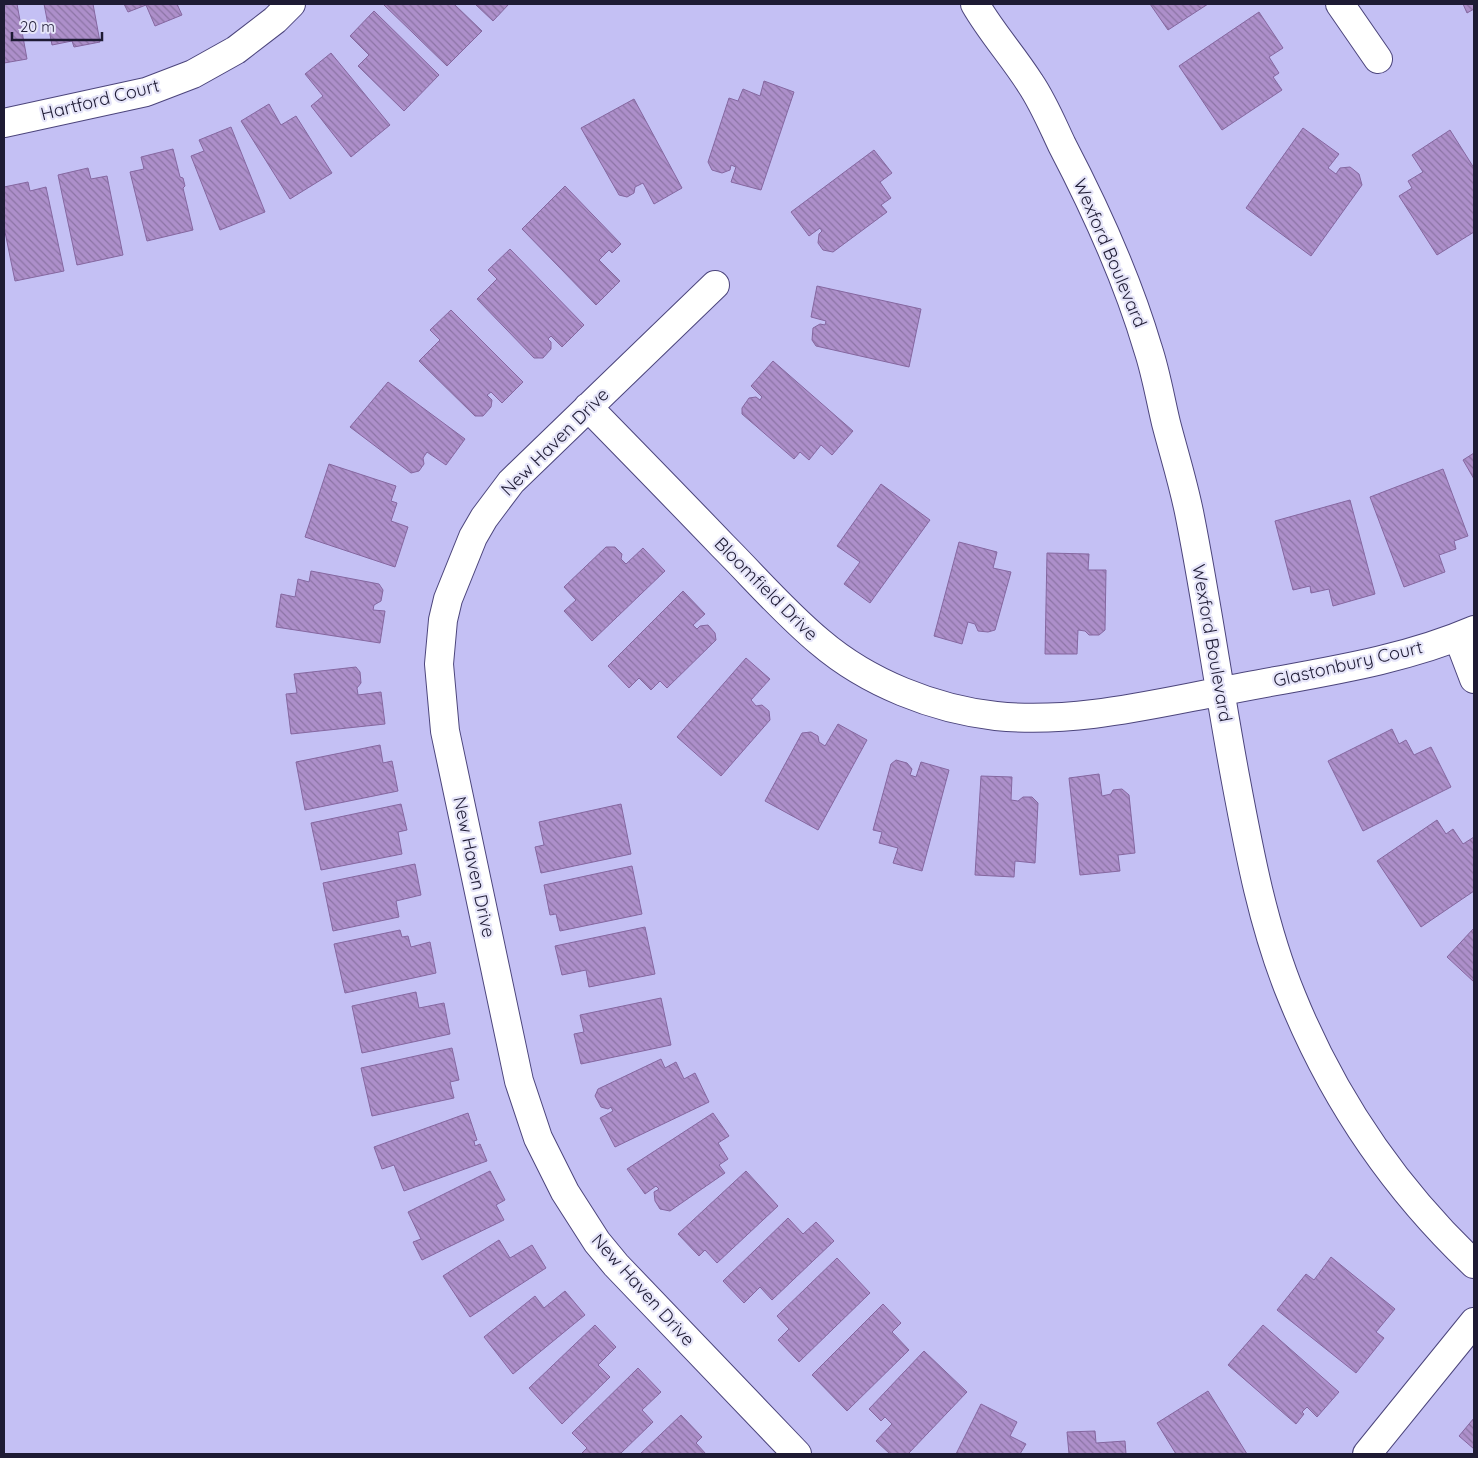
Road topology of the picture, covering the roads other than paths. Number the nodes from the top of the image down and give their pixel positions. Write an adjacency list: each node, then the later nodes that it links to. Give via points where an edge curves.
1 (291, 4): 5 (street, Hartford Court, via 236,50 193,74 146,92)
2 (975, 4): 10 (street, Wexford Boulevard, via 988,27 1031,84 1098,215 1149,349 1190,514)
3 (1340, 4): 4 (street)
4 (1378, 59)
5 (4, 123)
6 (715, 285): 7 (street, New Haven Drive)
7 (588, 407): 10 (street, Bloomfield Drive, via 786,612 822,644 854,666 906,693 961,710 998,716 1047,718 1121,710); 13 (street, New Haven Drive, via 511,482 473,537 448,598 443,620 439,664 445,731 519,1081 538,1138 565,1192 597,1242)
8 (1466, 633): 9 (street); 10 (street, Glastonbury Court, via 1366,663)
9 (1474, 679)
10 (1219, 691): 11 (street, Wexford Boulevard, via 1250,857 1268,927 1291,996 1321,1062 1358,1125 1400,1184)
11 (1474, 1264)
12 (1474, 1322): 14 (street)
13 (797, 1454)
14 (1367, 1454)

